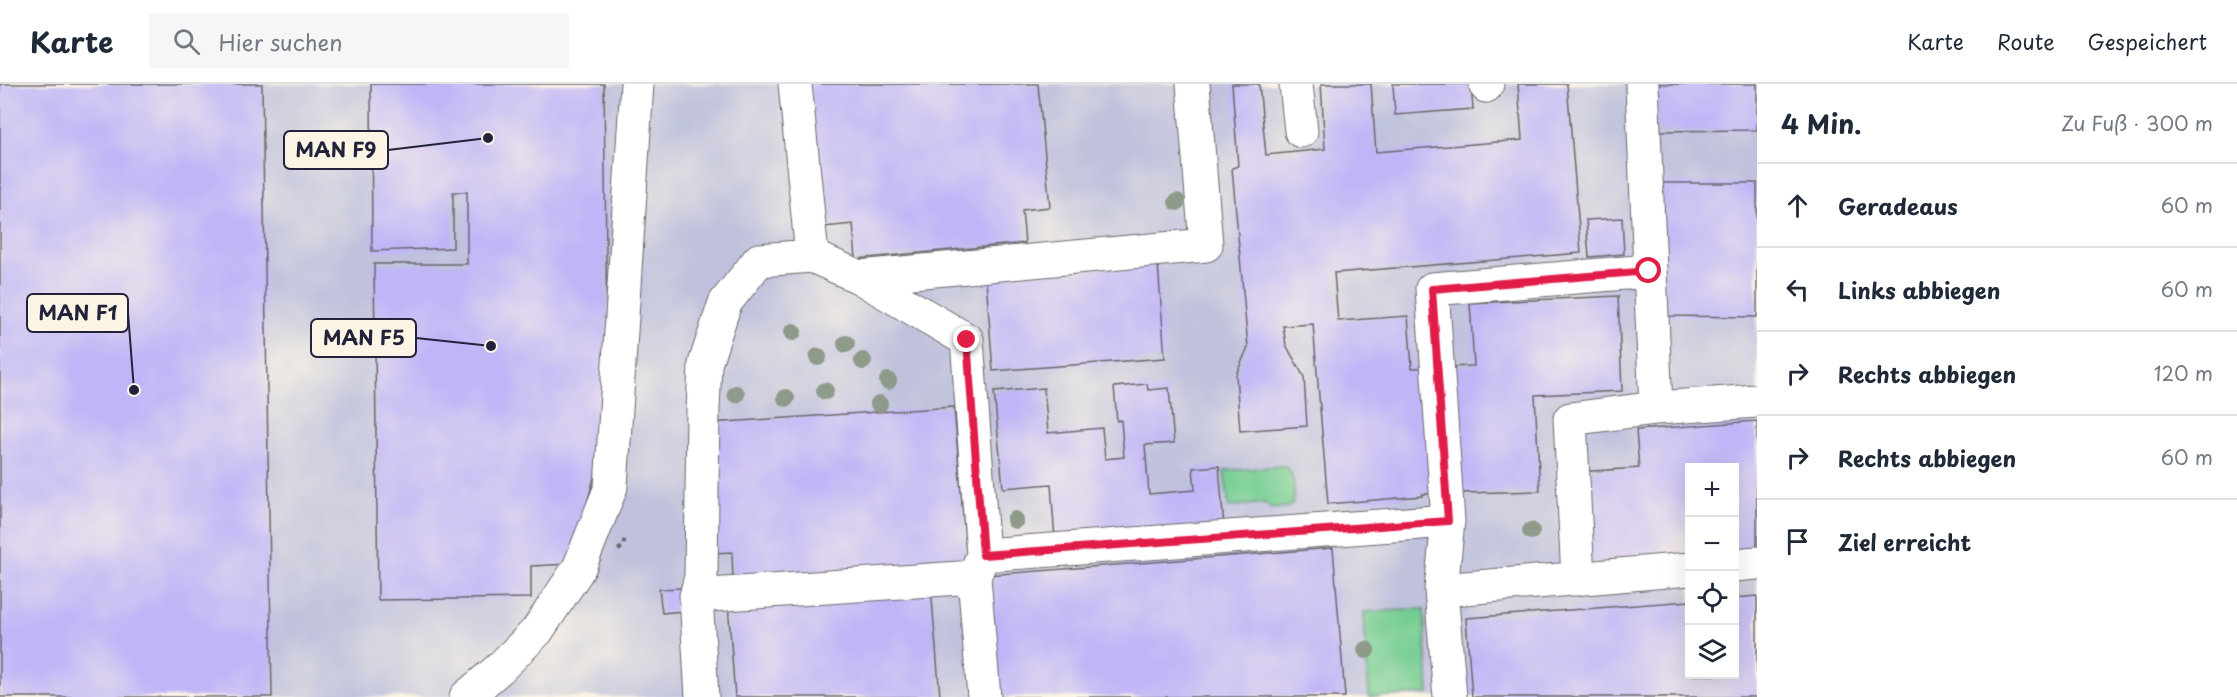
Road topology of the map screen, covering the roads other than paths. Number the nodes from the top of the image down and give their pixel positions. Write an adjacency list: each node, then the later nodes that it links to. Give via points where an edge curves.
1 (638, 84): 20 (lane, via 611,487 579,568 537,631)
2 (795, 84): 7 (lane)
3 (1193, 84): 9 (lane, via 1206,245)
4 (1296, 84): 6 (lane)
5 (1642, 84): 8 (lane)
6 (1301, 131)
7 (812, 256): 9 (lane); 19 (lane, via 759,260 725,303 705,364 701,577)
8 (1649, 271): 11 (lane); 12 (lane, via 1432,289)
9 (859, 277): 15 (lane, via 967,340)
10 (1757, 401): 11 (lane)
11 (1656, 408): 17 (lane, via 1570,419)
12 (1448, 521): 15 (lane); 18 (lane)
13 (1757, 563): 14 (lane)
14 (1739, 565)
15 (979, 566): 19 (lane); 22 (lane)
16 (1685, 569): 17 (lane)
17 (1578, 579): 18 (lane)
18 (1441, 590): 23 (lane)
19 (696, 596): 21 (lane)
20 (466, 697)
21 (702, 697)
22 (984, 697)
23 (1450, 697)

